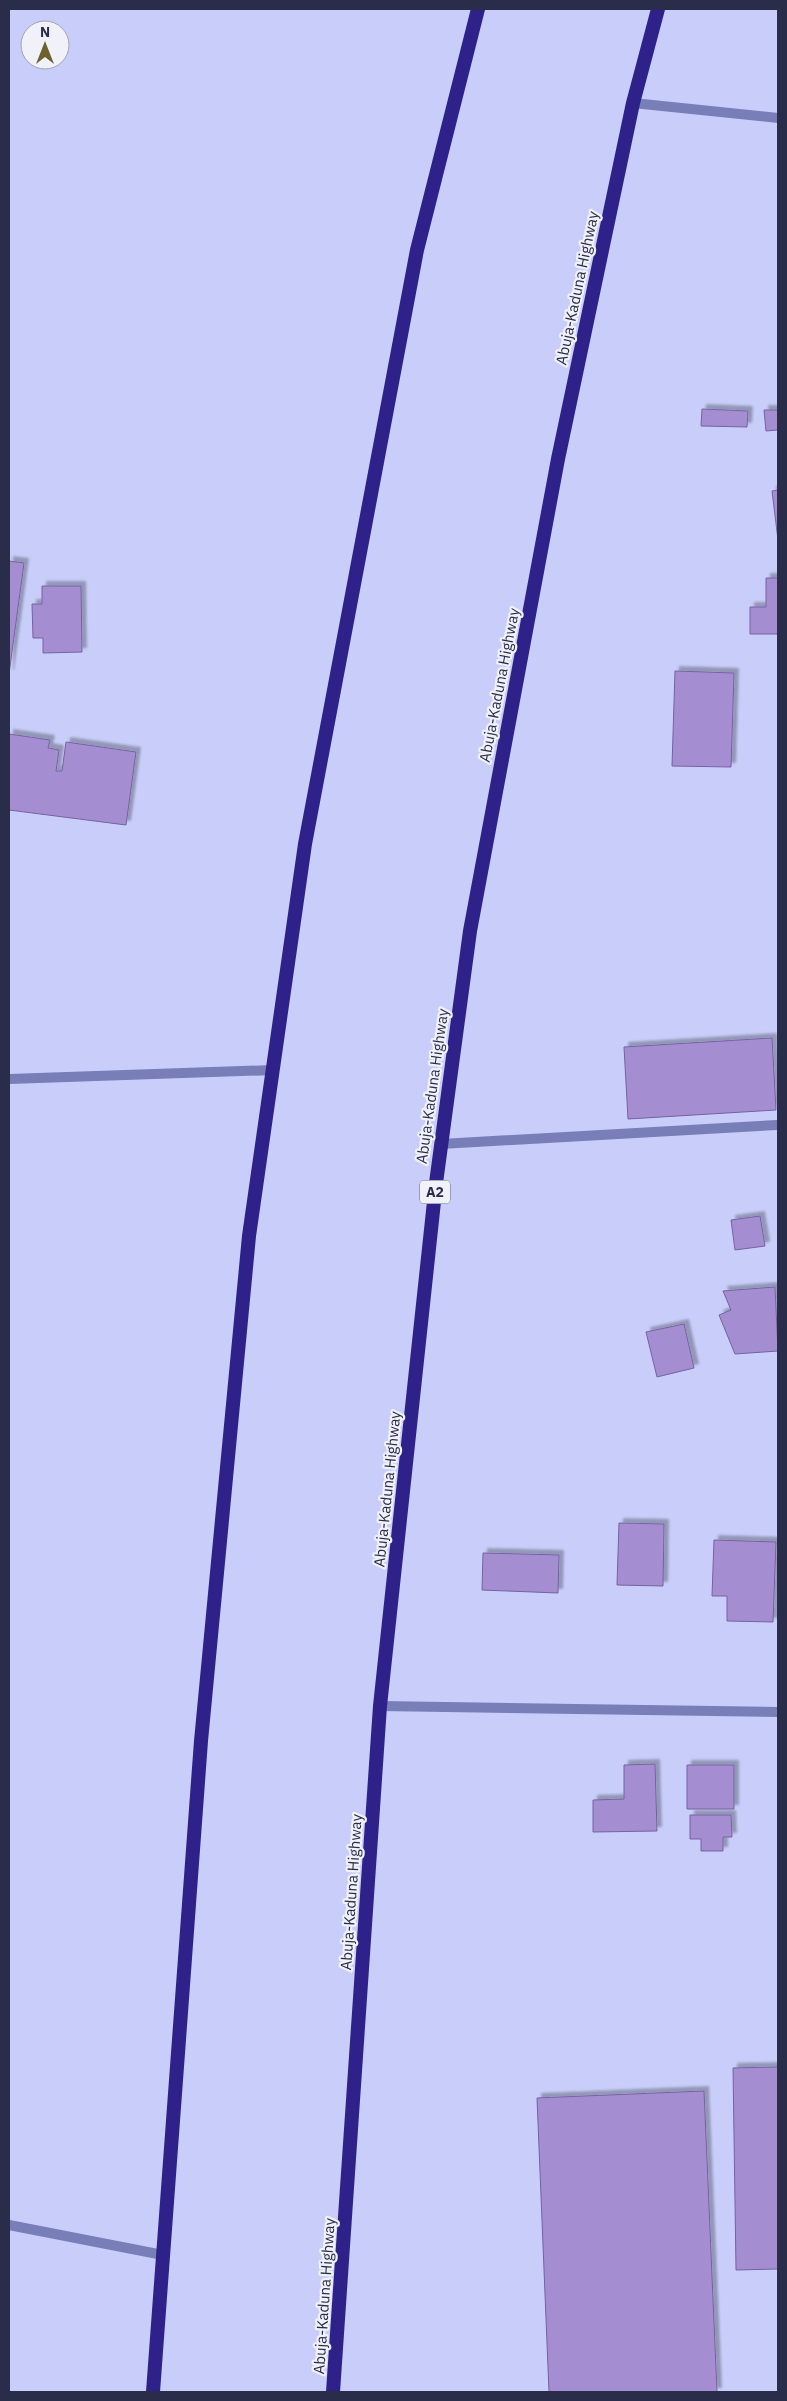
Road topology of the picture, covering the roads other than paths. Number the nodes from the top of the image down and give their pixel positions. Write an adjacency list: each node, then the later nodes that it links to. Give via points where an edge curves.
1 (478, 9): 5 (highway, via 417,250 305,844)
2 (658, 9): 3 (highway, Abuja-Kaduna Highway / A2)
3 (633, 103): 4 (street); 8 (highway, Abuja-Kaduna Highway / A2, via 558,459 470,931)
4 (778, 118)
5 (273, 1070): 6 (street); 12 (highway, via 250,1236 202,1731)
6 (9, 1079)
7 (777, 1125): 8 (street)
8 (441, 1144): 9 (highway, Abuja-Kaduna Highway / A2)
9 (380, 1706): 10 (street); 14 (highway, Abuja-Kaduna Highway / A2)
10 (778, 1712)
11 (9, 2225): 12 (street)
12 (162, 2255): 13 (highway)
13 (153, 2392)
14 (333, 2392)

